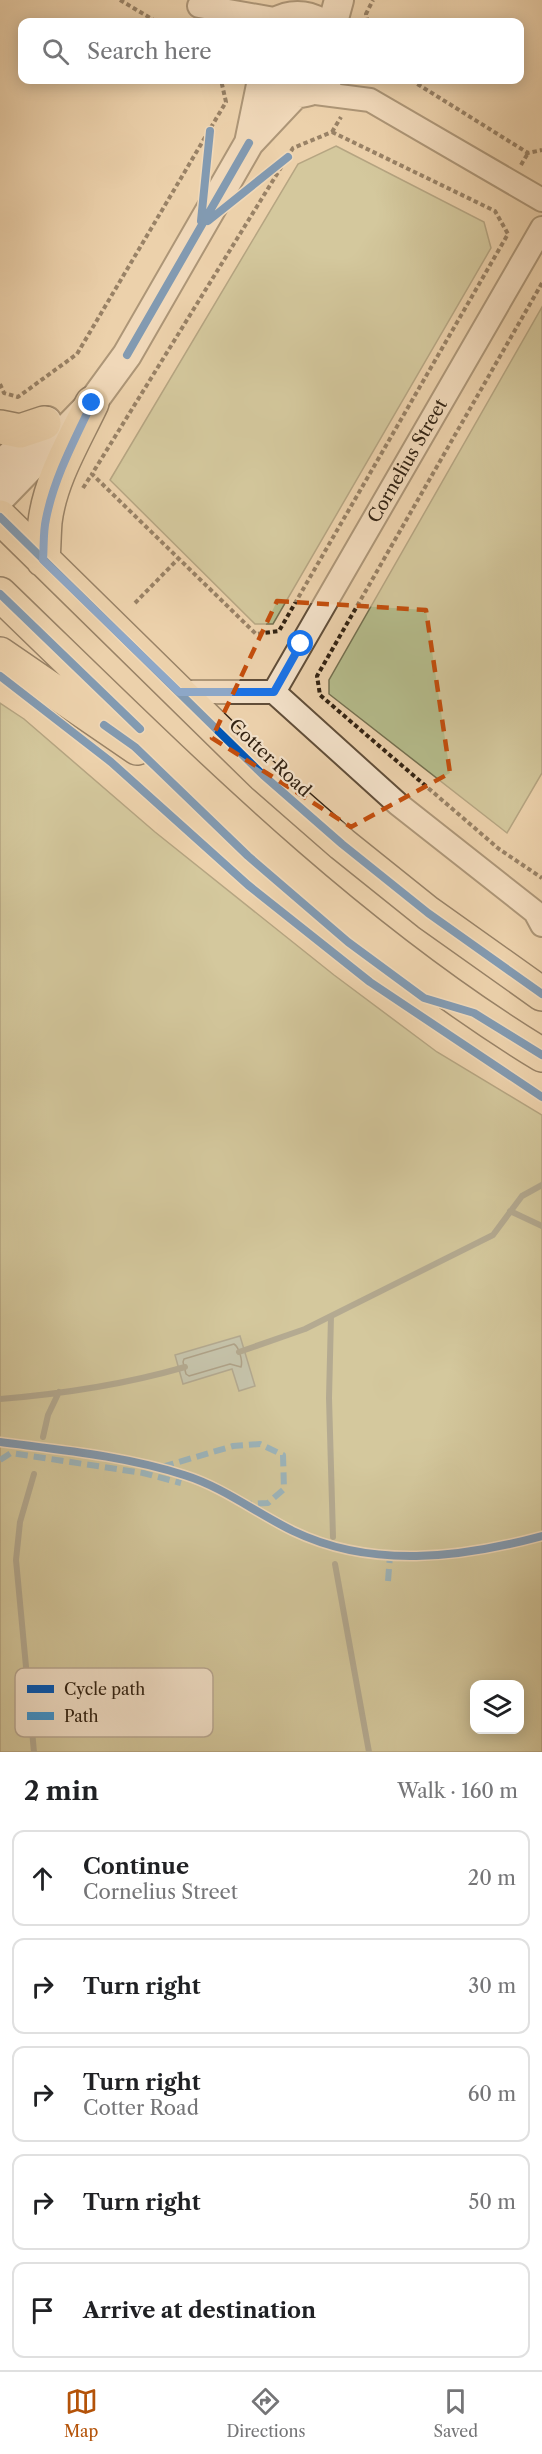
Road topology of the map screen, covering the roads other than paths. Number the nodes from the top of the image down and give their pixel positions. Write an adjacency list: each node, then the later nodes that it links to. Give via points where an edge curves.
1 (339, 0): 6 (street)
2 (194, 3): 3 (street); 4 (street)
3 (289, 15): 5 (street)
4 (212, 18)
5 (309, 18)
6 (334, 18)
7 (261, 84): 12 (street)
8 (273, 84): 10 (street, via 283,91)
9 (359, 84): 11 (street)
10 (310, 88): 11 (street); 12 (street)
11 (370, 100): 13 (street)
12 (249, 143): 15 (street)
13 (542, 200)
14 (542, 228): 26 (street, Cornelius Street)
15 (127, 355): 16 (street); 17 (street)
16 (92, 403): 20 (street); 22 (main road, via 53,490 45,520)
17 (44, 423): 18 (main road, via 20,431); 19 (street)
18 (0, 427)
19 (0, 466)
20 (0, 498)
21 (0, 517): 22 (main road, Cotter Road)
22 (43, 560): 25 (main road, Cotter Road)
23 (0, 594): 29 (main road, via 299,878)
24 (0, 654): 29 (main road, via 135,747 248,856 348,942 424,998)
25 (179, 692): 26 (street); 28 (main road, Cotter Road, via 263,775 342,844 428,913)
26 (274, 692): 27 (street, via 398,804 535,912)
27 (542, 925)
28 (541, 986)
29 (474, 1013): 30 (main road)
30 (542, 1055)

